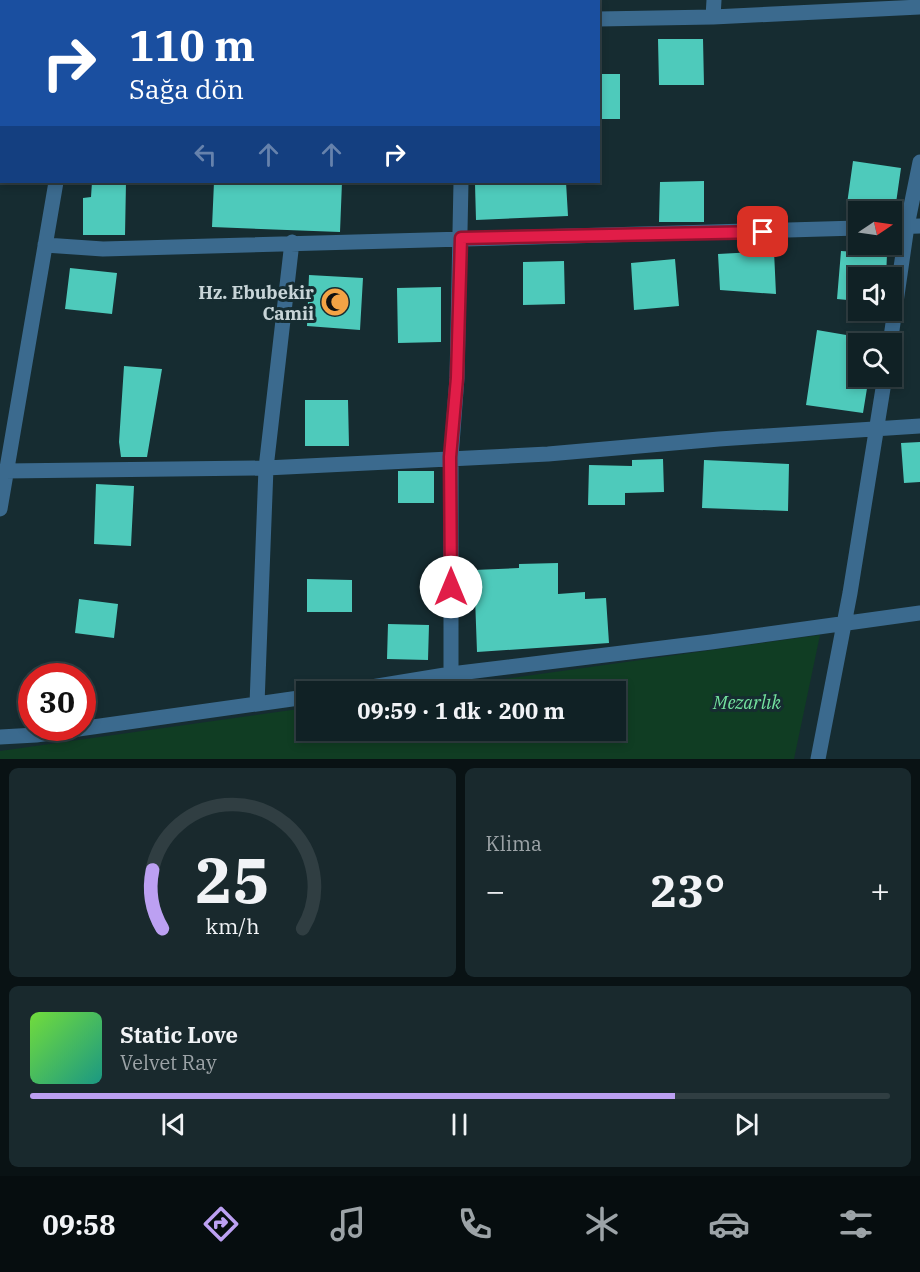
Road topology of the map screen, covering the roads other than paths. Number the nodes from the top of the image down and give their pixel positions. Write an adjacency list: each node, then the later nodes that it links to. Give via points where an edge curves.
1 (714, 0): 3 (street)
2 (920, 8): 3 (street)
3 (713, 17): 4 (street)
4 (600, 19)
5 (920, 162): 8 (street)
6 (56, 183): 12 (street)
7 (461, 183): 10 (street)
8 (914, 226): 13 (street)
9 (848, 228): 10 (street)
10 (461, 238): 11 (street); 17 (street, via 457,378)
11 (292, 242): 12 (street, via 103,249); 18 (street)
12 (45, 245): 19 (street)
13 (892, 333)
14 (884, 387): 16 (street)
15 (920, 426): 16 (street)
16 (878, 429): 17 (street, via 548,454); 22 (street)
17 (450, 457): 18 (street); 23 (street)
18 (266, 468): 19 (street); 26 (street)
19 (5, 471): 20 (street)
20 (0, 509)
21 (920, 613): 22 (street)
22 (845, 622): 23 (street); 28 (street)
23 (451, 674): 24 (street)
24 (408, 681)
25 (296, 698): 26 (street)
26 (256, 704): 27 (street)
27 (0, 737)
28 (818, 759)

